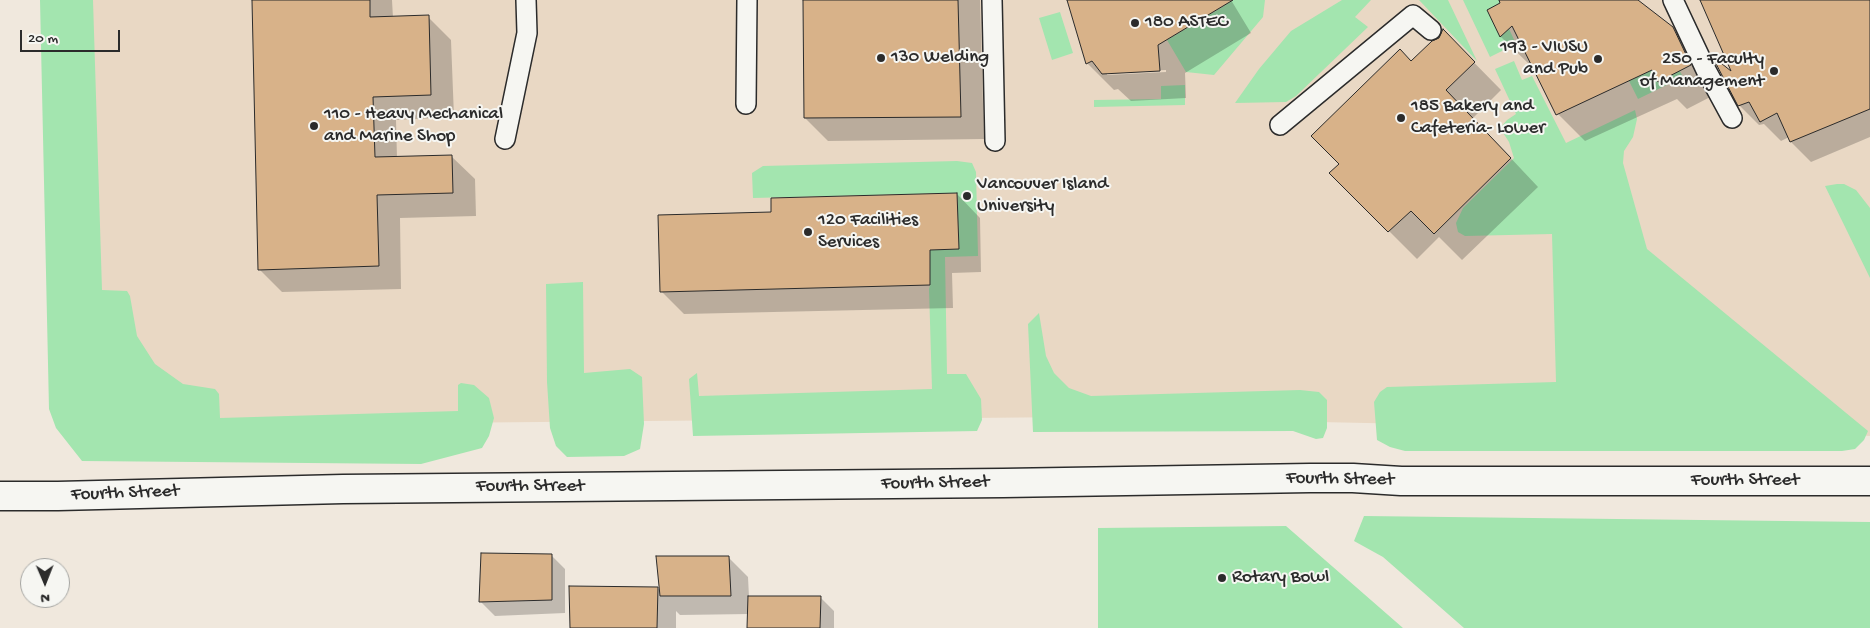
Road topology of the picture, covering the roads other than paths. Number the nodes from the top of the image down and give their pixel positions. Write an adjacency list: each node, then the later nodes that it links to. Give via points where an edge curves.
1 (526, 0): 9 (lane, via 527,33)
2 (747, 0): 6 (lane)
3 (992, 0): 10 (lane)
4 (1673, 0): 7 (lane)
5 (1431, 30): 8 (lane, via 1414,16)
6 (746, 104)
7 (1732, 118)
8 (1280, 125)
9 (506, 139)
10 (995, 141)
11 (1870, 481): 12 (street, Fourth Street, via 1401,481 1310,478 343,488)
12 (0, 496)

